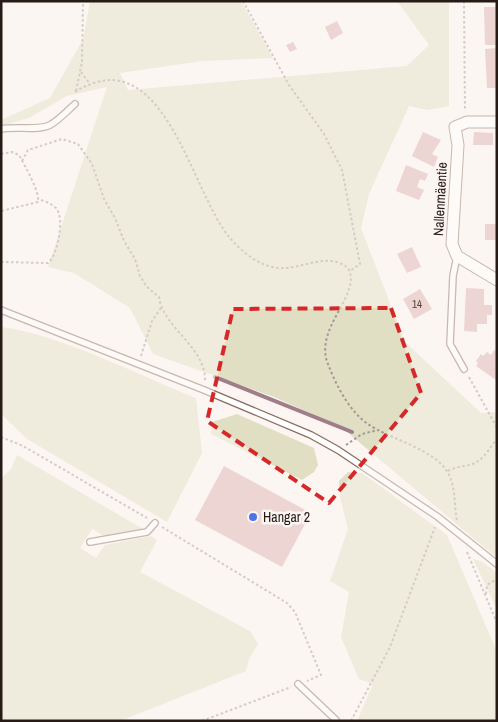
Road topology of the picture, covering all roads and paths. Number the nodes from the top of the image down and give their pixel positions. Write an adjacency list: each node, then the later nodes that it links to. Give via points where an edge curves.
1 (83, 1): 4 (path)
2 (243, 1): 16 (path, via 289,85 324,134 342,170 360,264)
3 (464, 1): 7 (path)
4 (81, 71): 5 (path); 5 (path, via 75,92)
5 (90, 84): 16 (path, via 124,81 152,101 176,135 212,210 228,236 246,254 278,268 335,261)
6 (74, 104): 9 (lane, via 49,126)
7 (467, 122): 8 (street); 14 (street, Nallenmäentie, via 454,127 458,145 452,244)
8 (497, 122)
9 (1, 129)
10 (1, 154): 11 (path, via 16,153)
11 (22, 161): 12 (path, via 37,188); 18 (path, via 28,150 48,142 68,139 78,144 92,164 104,199 140,276 147,287 159,296)
12 (38, 199): 13 (path, via 33,204); 15 (path, via 56,208 59,214 58,248 54,259 48,263)
13 (1, 211)
14 (457, 256): 17 (street); 21 (lane, via 452,276 450,344)
15 (1, 262)
16 (350, 271): 24 (path, via 347,294 324,347 328,363 346,399 359,417)
17 (497, 280)
18 (161, 308): 20 (path, via 152,321); 22 (path, via 201,361 205,371)
19 (1, 310): 20 (lane)
20 (138, 365): 22 (lane)
21 (464, 370): 23 (path)
22 (204, 390): 26 (lane, via 311,435)
23 (497, 428)
24 (378, 430): 26 (path, via 362,434); 27 (path, via 418,448)
25 (497, 439): 27 (path, via 478,461)
26 (338, 450): 28 (lane)
27 (448, 470): 30 (path)
28 (438, 517): 30 (lane); 40 (path, via 390,647)
29 (155, 523): 31 (lane, via 147,532)
30 (460, 535): 32 (lane); 34 (path)
31 (90, 542)
32 (497, 564)
33 (497, 579): 34 (path, via 487,585)
34 (485, 596): 36 (path)
35 (295, 612): 37 (path, via 322,675)
36 (497, 623)
37 (298, 684): 38 (lane); 39 (path)
38 (336, 720)
39 (202, 721)
40 (350, 721)

